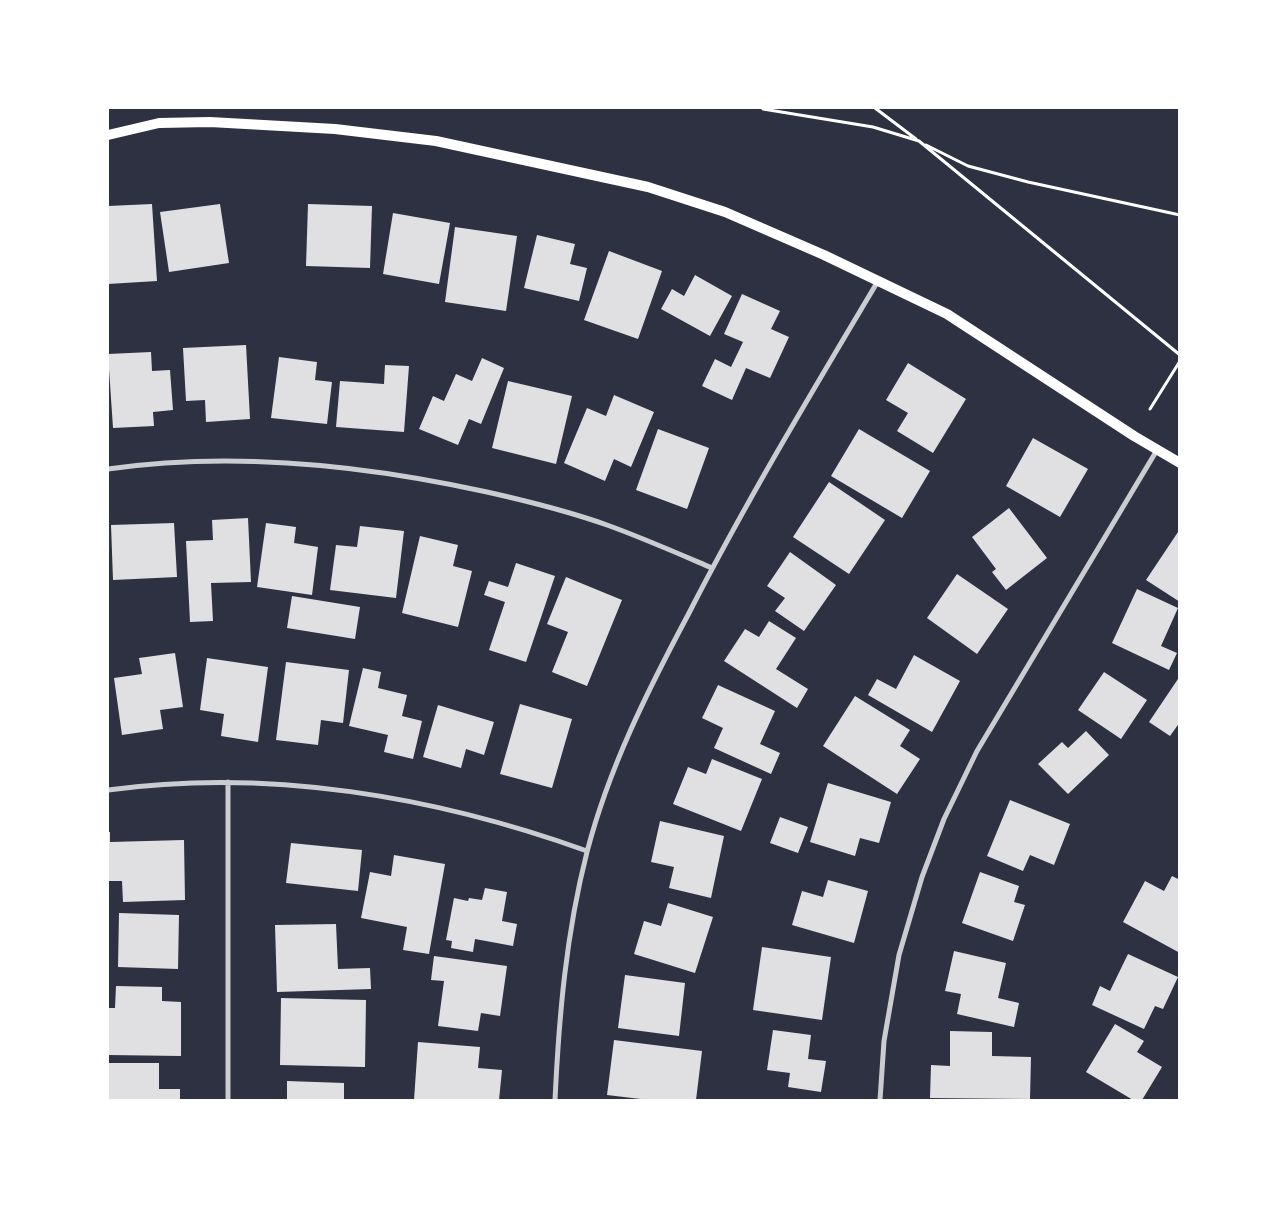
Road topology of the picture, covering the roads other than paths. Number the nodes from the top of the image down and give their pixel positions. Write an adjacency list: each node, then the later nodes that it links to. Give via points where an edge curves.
1 (108, 135): 2 (main road, via 158,123 210,122 335,129 436,141 648,186 725,212)
2 (878, 281): 3 (main road, via 947,314); 6 (street)
3 (1157, 450): 4 (main road); 12 (street, via 977,751 944,820 922,877 899,955 884,1041)
4 (1180, 462)
5 (108, 469): 6 (street, via 242,462 324,466 425,479 533,503 606,525)
6 (712, 568): 9 (street, via 636,713)
7 (228, 782): 8 (street, via 141,785); 9 (street, via 306,786 396,798 466,813); 10 (street)
8 (108, 790)
9 (587, 851): 11 (street, via 570,929 560,1008)
10 (228, 1100)
11 (555, 1100)
12 (880, 1100)

